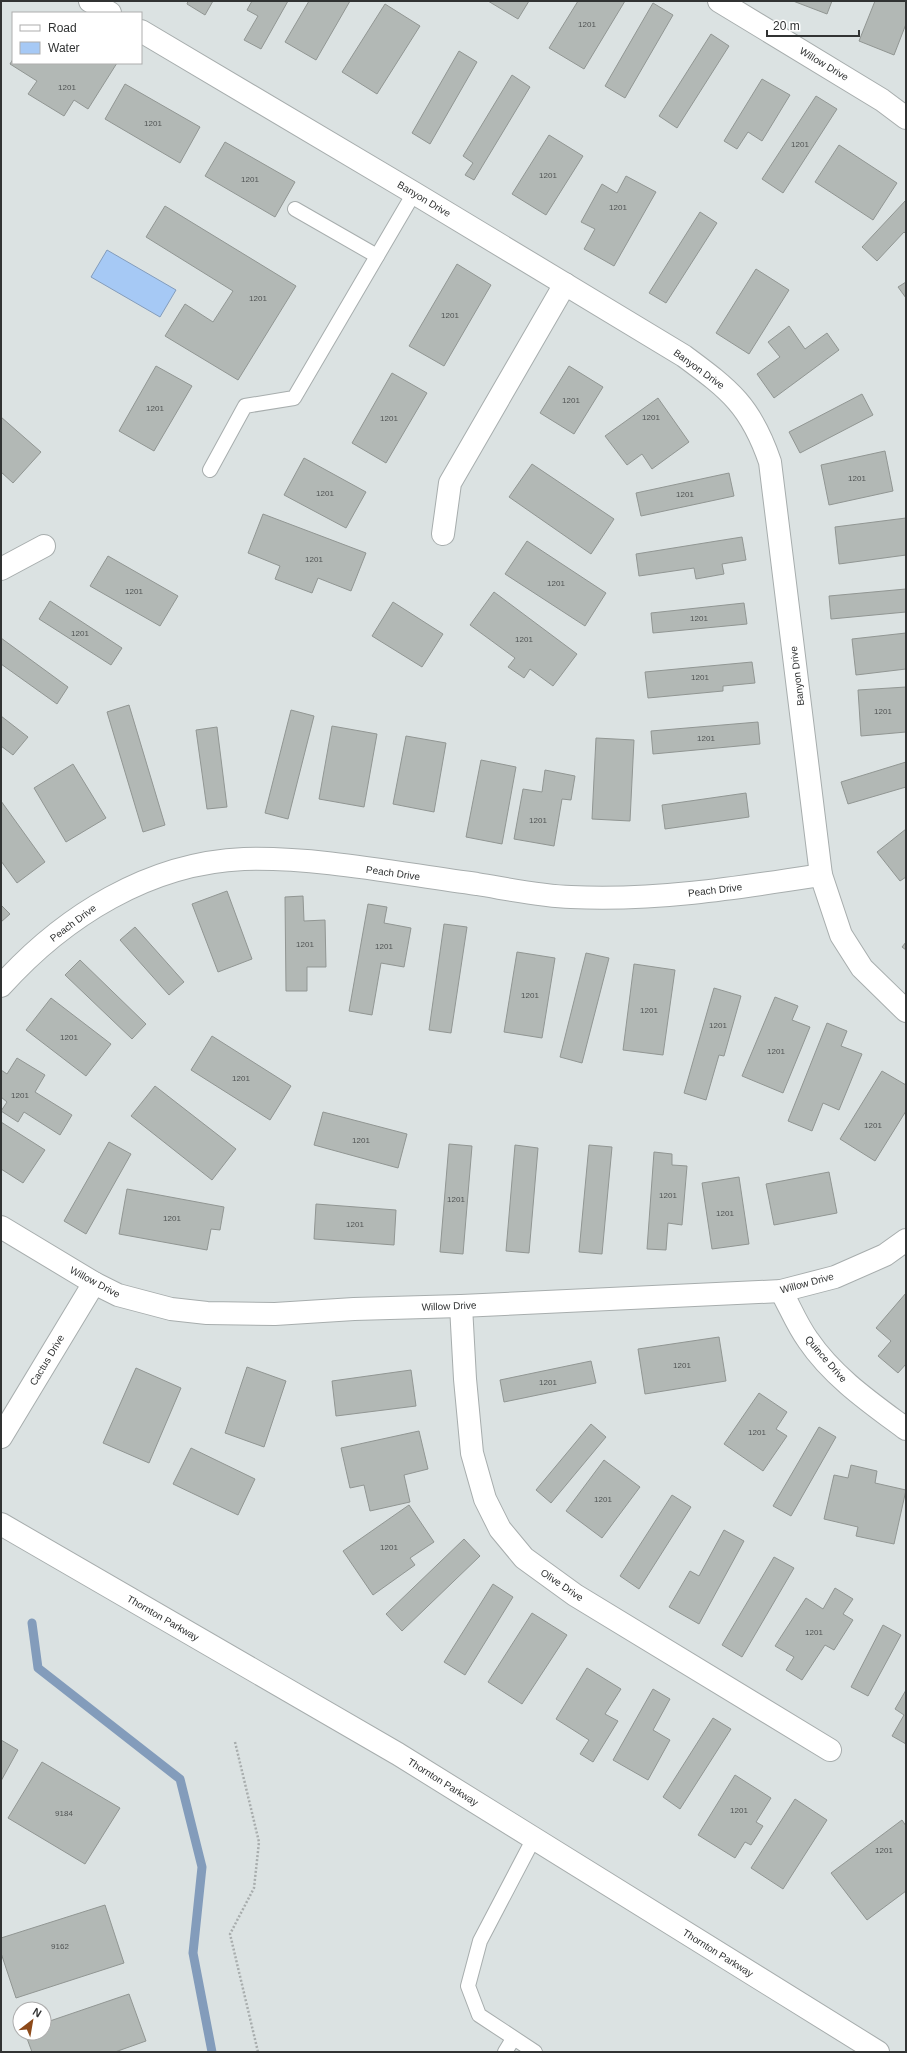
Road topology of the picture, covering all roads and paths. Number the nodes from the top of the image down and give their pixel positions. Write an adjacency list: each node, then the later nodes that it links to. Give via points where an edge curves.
1 (90, 1): 3 (street)
2 (719, 1): 5 (street, Willow Drive, via 882,100)
3 (108, 12)
4 (142, 32): 6 (street, Banyon Drive)
5 (906, 118)
6 (414, 192): 8 (lane); 9 (street, Banyon Drive)
7 (295, 209): 8 (lane)
8 (377, 256): 10 (lane, via 294,398 245,406)
9 (565, 284): 11 (street, via 450,483); 14 (street, Banyon Drive, via 684,356 724,386 746,410 761,435 770,462)
10 (210, 470)
11 (443, 534)
12 (44, 546): 13 (street)
13 (1, 568)
14 (821, 875): 15 (street, Peach Drive, via 707,892 636,898 569,897 281,860 204,864 149,879 109,897 68,925); 16 (street, Banyon Drive, via 841,935 862,968)
15 (1, 986)
16 (906, 1011)
17 (1, 1227): 19 (street, Willow Drive)
18 (906, 1240): 20 (street, Willow Drive, via 885,1255 835,1277)
19 (94, 1283): 21 (street, Willow Drive, via 118,1295 144,1303 207,1313 275,1314); 23 (street, Cactus Drive)
20 (781, 1291): 21 (street, Willow Drive); 22 (street, Quince Drive, via 808,1340 837,1374 865,1399)
21 (461, 1306): 26 (street, Olive Drive, via 472,1453 485,1499 500,1529 524,1558 575,1595)
22 (906, 1429)
23 (1, 1437)
24 (1, 1524): 27 (street, Thornton Parkway, via 398,1754)
25 (235, 1742): 29 (path, via 259,1842 254,1888 230,1934)
26 (830, 1750)
27 (534, 1838): 28 (lane, via 480,1941 468,1986 479,2015); 32 (street, Thornton Parkway)
28 (513, 2039): 30 (lane); 31 (lane)
29 (258, 2052)
30 (505, 2052)
31 (536, 2052)
32 (878, 2052)

